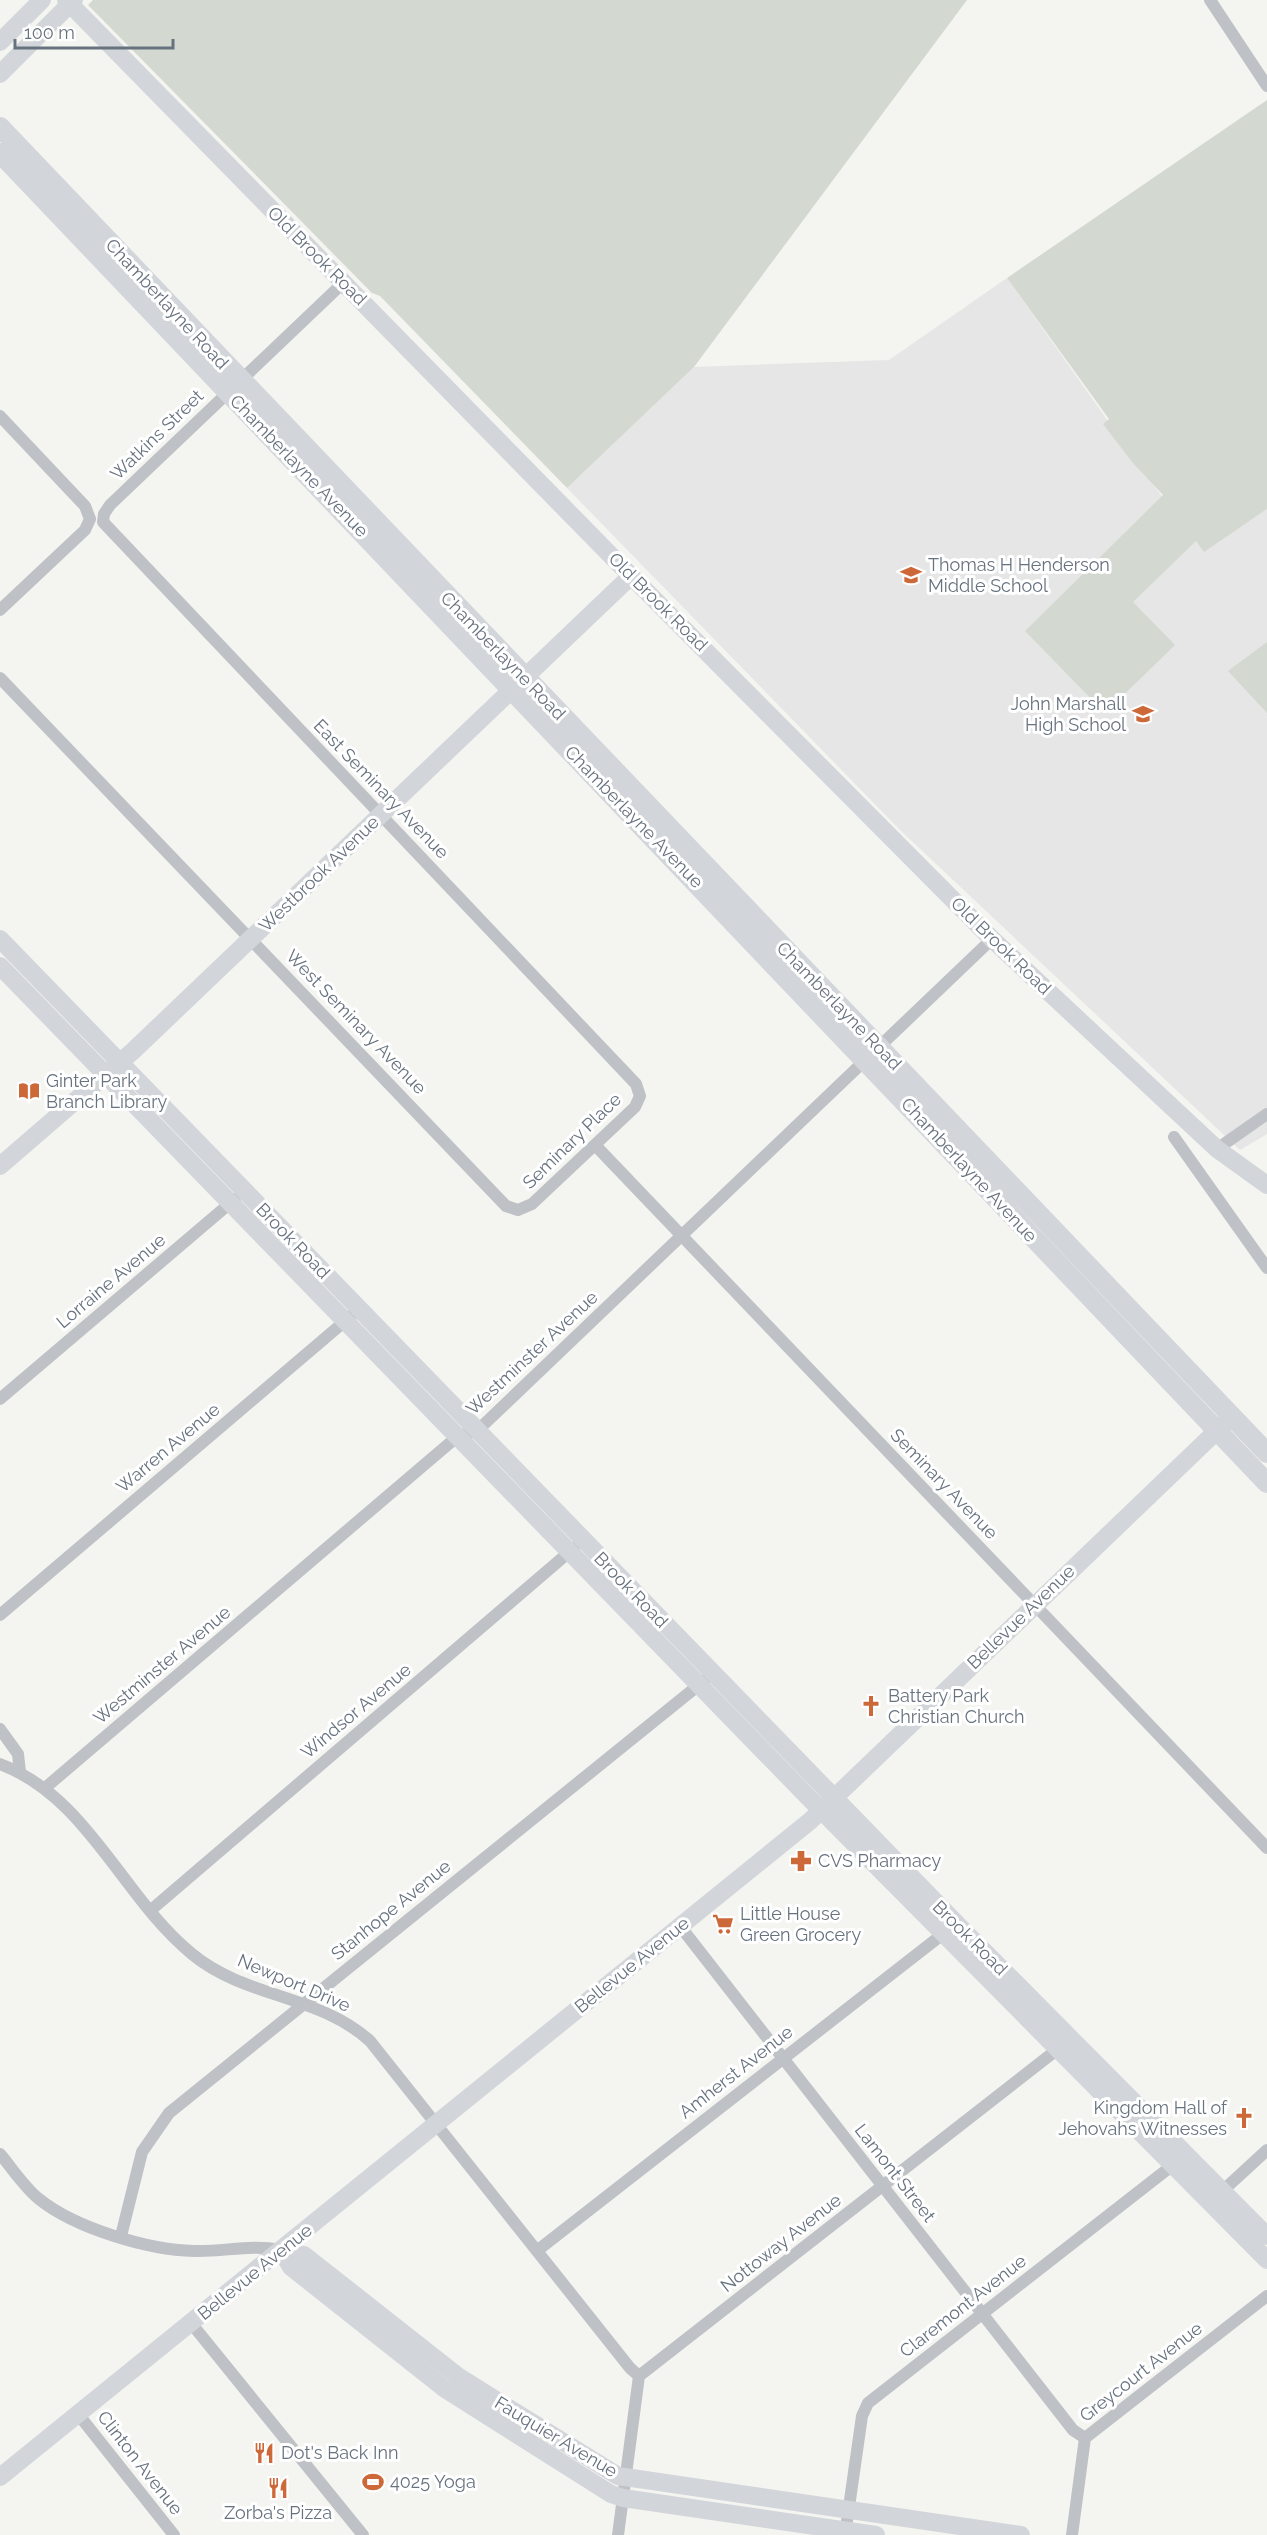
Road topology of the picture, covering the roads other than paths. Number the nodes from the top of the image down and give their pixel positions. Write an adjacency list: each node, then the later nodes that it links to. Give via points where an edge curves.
1 (42, 0): 4 (street)
2 (1210, 0): 6 (street)
3 (70, 1): 5 (street); 9 (street, Old Brook Road)
4 (0, 42)
5 (0, 74)
6 (1267, 86)
7 (0, 127): 10 (main road, Chamberlayne Road)
8 (0, 153): 10 (main road, Chamberlayne Avenue)
9 (344, 283): 10 (street, Watkins Street); 13 (street, Old Brook Road)
10 (234, 386): 12 (street, Watkins Street); 16 (main road, Chamberlayne Road)
11 (0, 416): 12 (street, East Seminary Avenue)
12 (97, 518): 14 (street, Watkins Street); 17 (street, East Seminary Avenue)
13 (631, 576): 16 (street, Westbrook Avenue); 20 (street, Old Brook Road)
14 (0, 610)
15 (0, 678): 19 (street, West Seminary Avenue)
16 (518, 683): 17 (street, Westbrook Avenue); 22 (main road, Chamberlayne Road)
17 (381, 815): 19 (street, Westbrook Avenue); 25 (street, East Seminary Avenue)
18 (0, 939): 23 (street, Brook Road)
19 (251, 939): 23 (street, Westbrook Avenue); 34 (street, West Seminary Avenue)
20 (992, 939): 22 (street, Westminster Avenue); 29 (street, Old Brook Road)
21 (0, 966): 24 (street, Brook Road)
22 (872, 1054): 35 (street, Westminster Avenue); 39 (main road, Chamberlayne Road); 41 (main road, Chamberlayne Avenue)
23 (120, 1062): 24 (street, Westbrook Avenue); 32 (street, Brook Road)
24 (106, 1075): 30 (street, Westbrook Avenue); 33 (street, Brook Road)
25 (636, 1084): 28 (street, Seminary Place, via 640,1096 635,1107)
26 (1267, 1114): 29 (street)
27 (1174, 1137): 36 (street)
28 (595, 1145): 34 (street, Seminary Place, via 532,1204 524,1210); 35 (street, Seminary Avenue)
29 (1217, 1149): 31 (street, Old Brook Road)
30 (0, 1166)
31 (1267, 1185)
32 (244, 1190): 33 (street, Lorraine Avenue); 37 (street, Brook Road)
33 (230, 1203): 37 (street, Brook Road); 38 (street, Lorraine Avenue)
34 (512, 1208)
35 (682, 1236): 40 (street, Westminster Avenue); 46 (street, Seminary Avenue)
36 (1267, 1268)
37 (352, 1315): 40 (street, Brook Road); 42 (street, Brook Road); 47 (street, Warren Avenue)
38 (0, 1400)
39 (1232, 1416): 41 (street, Bellevue Avenue); 43 (main road)
40 (477, 1431): 42 (street, Westminster Avenue); 45 (street, Brook Road)
41 (1217, 1431): 44 (main road, Chamberlayne Avenue); 46 (street, Bellevue Avenue)
42 (458, 1436): 45 (street, Brook Road); 52 (street, Westminster Avenue)
43 (1267, 1453)
44 (1267, 1484)
45 (577, 1546): 48 (street, Brook Road); 55 (street, Windsor Avenue)
46 (1034, 1605): 53 (street, Bellevue Avenue); 54 (street, Seminary Avenue)
47 (0, 1615)
48 (706, 1679): 53 (street, Brook Road); 58 (street, Stanhope Avenue)
49 (0, 1729): 51 (street, via 18,1754)
50 (0, 1764): 51 (street, Newport Drive)
51 (20, 1772): 52 (street, Newport Drive)
52 (45, 1788): 55 (street, Newport Drive, via 76,1819)
53 (828, 1804): 56 (street, Bellevue Avenue); 57 (street, Brook Road)
54 (1267, 1848)
55 (151, 1910): 58 (street, Newport Drive, via 197,1958 246,1985)
56 (680, 1926): 60 (street, Lamont Street); 61 (street, Bellevue Avenue)
57 (949, 1929): 59 (street, Brook Road); 60 (street, Amherst Avenue)
58 (305, 2004): 61 (street, Newport Drive, via 356,2029 370,2041); 67 (street, Stanhope Avenue, via 169,2113 142,2152)
59 (1065, 2044): 64 (street, Brook Road); 65 (street, Nottoway Avenue)
60 (783, 2059): 65 (street, Lamont Street); 70 (street, Amherst Avenue)
61 (437, 2124): 69 (street, Bellevue Avenue); 70 (street, Newport Drive)
62 (1267, 2150): 66 (street)
63 (0, 2154): 67 (street, Fauquier Avenue, via 39,2199 80,2223)
64 (1180, 2160): 66 (street, Brook Road); 73 (street, Claremont Avenue)
65 (883, 2186): 73 (street, Lamont Street); 75 (street, Nottoway Avenue)
66 (1216, 2197): 68 (street, Brook Road); 71 (street, Brook Road)
67 (121, 2236): 69 (street, Fauquier Avenue, via 183,2251 249,2246)
68 (1267, 2236)
69 (281, 2250): 74 (street, Bellevue Avenue); 79 (street, Fauquier Avenue, via 304,2254 459,2377); 80 (street, Fauquier Avenue, via 291,2267 445,2389)
70 (538, 2250): 75 (street, Newport Drive)
71 (1267, 2260)
72 (1267, 2296): 77 (street, Greycourt Avenue)
73 (982, 2313): 77 (street, Lamont Street, via 1073,2430); 81 (street, Claremont Avenue, via 868,2403 862,2416)
74 (191, 2323): 76 (street, Bellevue Avenue); 84 (street)
75 (639, 2376): 79 (street)
76 (78, 2414): 78 (street, Bellevue Avenue); 83 (street, Clinton Avenue)
77 (1085, 2438): 88 (street, Greycourt Avenue)
78 (2, 2471)
79 (626, 2479): 80 (street); 81 (street, Fauquier Avenue)
80 (623, 2499): 82 (street, Fauquier Avenue); 85 (street)
81 (848, 2510): 82 (street, Claremont Avenue); 87 (street, Fauquier Avenue)
82 (846, 2533): 86 (street, Fauquier Avenue)
83 (174, 2535)
84 (363, 2535)
85 (618, 2535)
86 (876, 2535)
87 (1021, 2535)
88 (1072, 2535)

